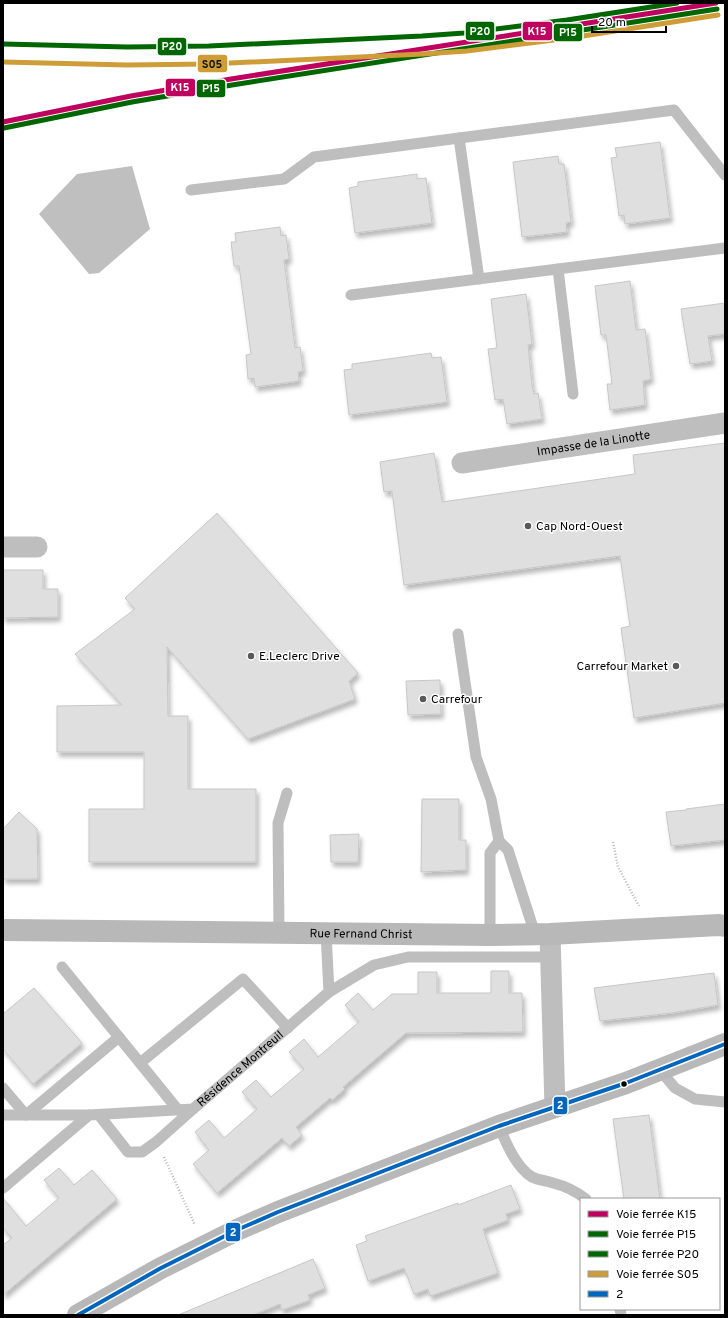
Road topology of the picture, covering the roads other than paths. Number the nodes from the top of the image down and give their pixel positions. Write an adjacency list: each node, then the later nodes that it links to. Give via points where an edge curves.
1 (459, 138): 2 (lane, via 674,110); 3 (lane, via 314,157 284,179); 6 (lane)
2 (725, 175)
3 (191, 190)
4 (725, 248): 5 (lane)
5 (558, 269): 6 (lane); 8 (lane)
6 (479, 279): 7 (lane)
7 (351, 295)
8 (573, 394)
9 (725, 423): 10 (street, Impasse de la Linotte)
10 (462, 463)
11 (37, 546): 12 (street)
12 (3, 547)
13 (458, 634): 15 (lane, via 476,757 491,799)
14 (287, 793): 18 (lane, via 278,823)
15 (499, 841): 20 (lane, via 508,850); 21 (lane, via 490,853)
16 (723, 925): 20 (main road, Rue Fernand Christ)
17 (3, 930): 18 (main road, Rue Fernand Christ)
18 (279, 932): 19 (main road, Rue Fernand Christ)
19 (326, 933): 21 (main road, Rue Fernand Christ); 24 (lane)
20 (542, 934): 21 (main road, Rue Fernand Christ); 22 (street)
21 (490, 935)
22 (551, 957): 24 (lane, Résidence Montreuil, via 408,958 374,965); 32 (street)
23 (62, 967): 26 (lane)
24 (329, 992): 25 (lane, Résidence Montreuil)
25 (288, 1028): 28 (lane, via 243,979); 33 (lane, Résidence Montreuil)
26 (119, 1036): 28 (lane); 36 (lane)
27 (725, 1044): 29 (main road)
28 (140, 1063): 34 (lane)
29 (660, 1070): 31 (lane, via 675,1088 695,1099); 32 (main road)
30 (3, 1088): 36 (lane)
31 (725, 1102)
32 (555, 1108): 38 (main road)
33 (193, 1109): 34 (lane, Résidence Montreuil); 37 (lane, via 142,1152 128,1152)
34 (178, 1110): 37 (lane, Résidence Montreuil)
35 (3, 1115): 36 (lane, Résidence Montreuil)
36 (26, 1115): 37 (lane, Résidence Montreuil)
37 (94, 1115): 39 (lane)
38 (498, 1126): 40 (lane, via 510,1150 533,1178 555,1183); 41 (main road, via 278,1212 161,1268)
39 (3, 1188)
40 (585, 1198)
41 (78, 1315)

